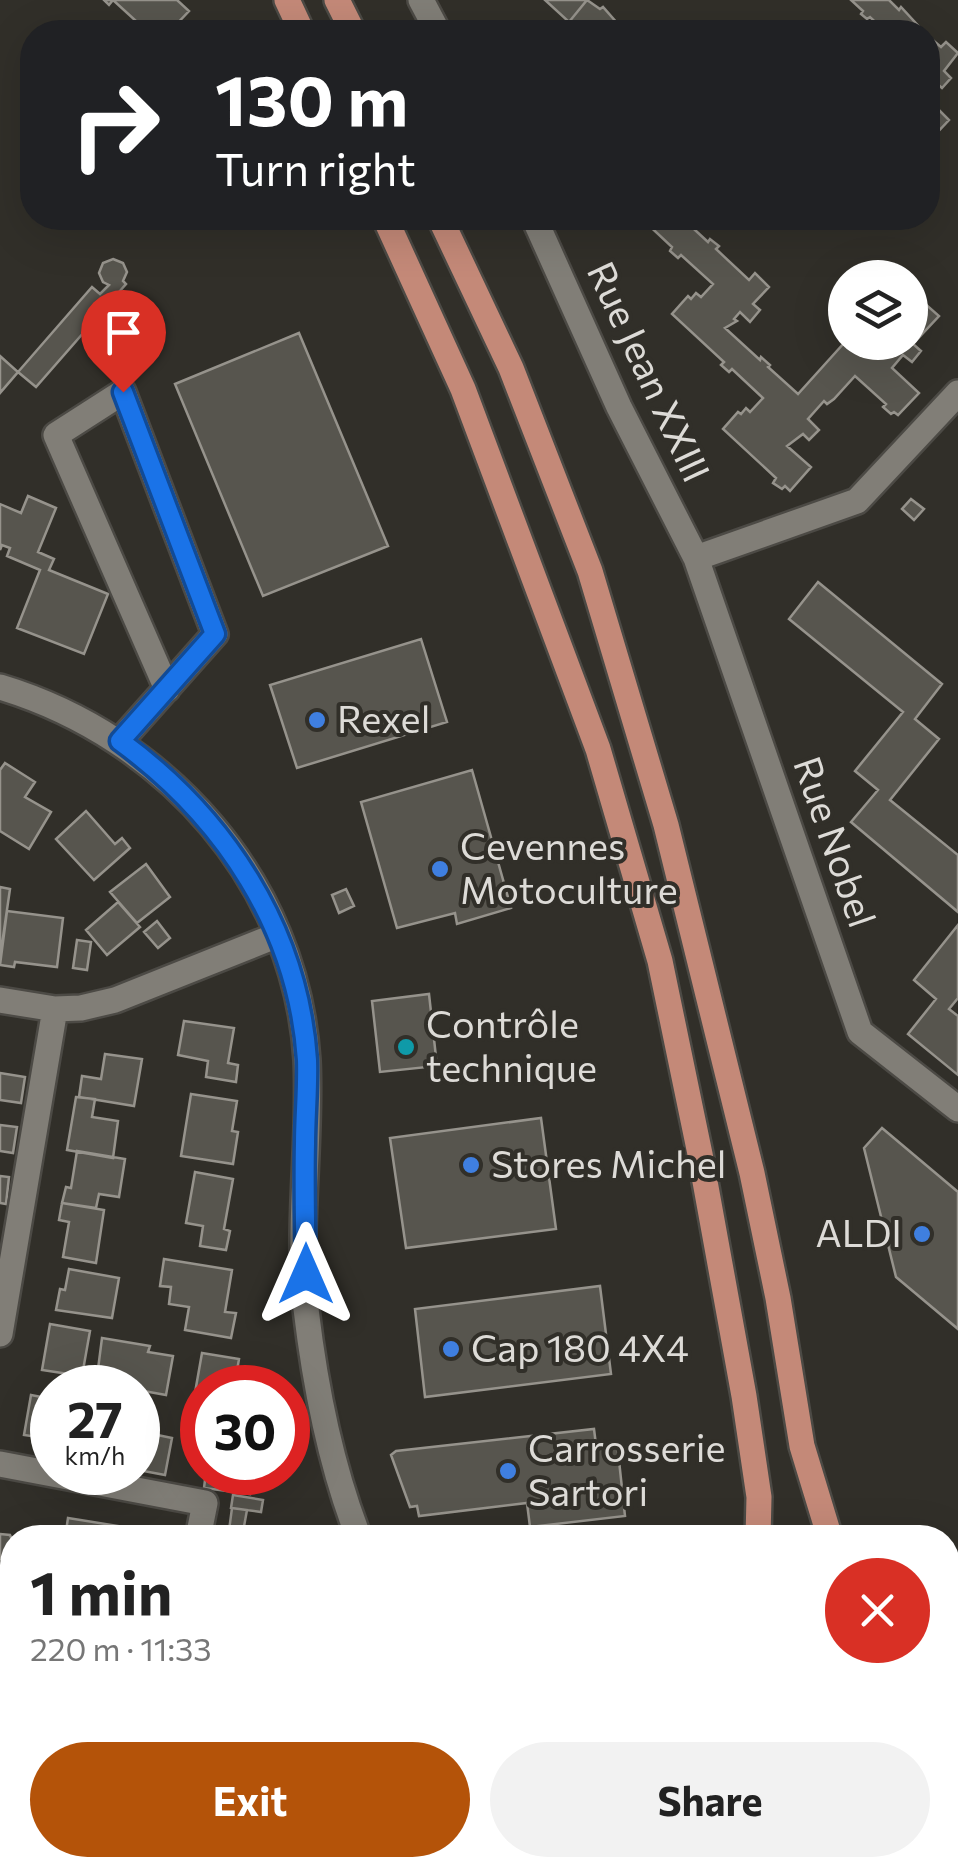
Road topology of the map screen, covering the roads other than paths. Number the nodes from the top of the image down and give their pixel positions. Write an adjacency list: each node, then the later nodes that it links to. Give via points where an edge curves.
1 (390, 230): 17 (main road, via 463,389 598,749 660,961 744,1396)
2 (446, 230): 18 (main road, via 511,368 590,571 661,806 752,1173 802,1446)
3 (539, 230): 5 (street, Rue Jean XXIII)
4 (958, 393): 5 (street, via 857,502)
5 (696, 558): 12 (street, Rue Nobel, via 860,1032)
6 (0, 687): 8 (street, via 59,707)
7 (166, 688): 7 (street, via 215,634 123,392 56,435); 8 (street)
8 (120, 741): 9 (street, via 213,825)
9 (278, 935): 11 (street, via 115,1000); 16 (street, via 306,1059 306,1307 327,1426)
10 (0, 1000): 11 (street)
11 (55, 1009): 13 (street)
12 (958, 1109)
13 (0, 1334)
14 (0, 1464): 15 (street, via 204,1503)
15 (200, 1525)
16 (355, 1525)
17 (758, 1525)
18 (826, 1525)

